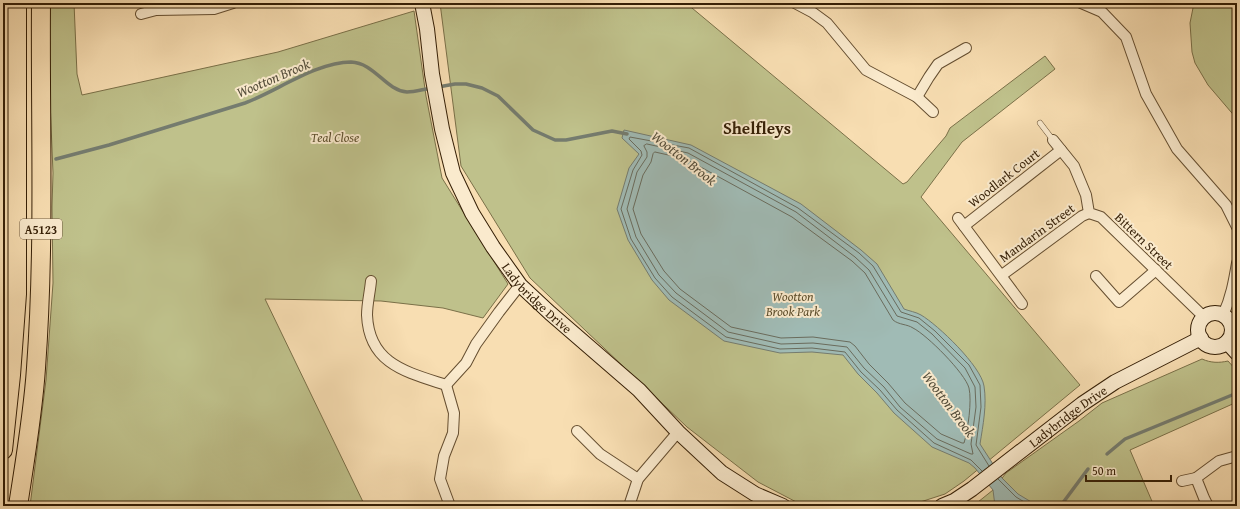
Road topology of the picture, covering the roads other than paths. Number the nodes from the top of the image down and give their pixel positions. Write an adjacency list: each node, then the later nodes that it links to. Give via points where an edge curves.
1 (17, 3): 33 (highway, A5123, via 17,294)
2 (41, 3): 38 (highway, A5123, via 40,296 36,369)
3 (233, 3): 8 (street, via 214,9 156,10)
4 (422, 3): 22 (street, Ladybridge Drive, via 436,97 453,173 472,213)
5 (795, 3): 10 (street, via 827,23 866,70)
6 (1081, 3): 7 (street)
7 (1105, 7): 16 (street, via 1126,36 1146,94 1177,149 1226,205)
8 (141, 14)
9 (966, 48): 10 (street, via 938,64)
10 (917, 97): 11 (street)
11 (933, 112)
12 (1040, 123): 13 (lane)
13 (1053, 140): 14 (street)
14 (1061, 150): 15 (street, via 1074,166 1086,195); 19 (street, Woodlark Court, via 961,222)
15 (1089, 213): 18 (street, Bittern Street, via 1101,217); 19 (street, Mandarin Street)
16 (1237, 227)
17 (1237, 263): 23 (street)
18 (1156, 270): 20 (street, via 1119,302); 26 (street, Bittern Street)
19 (1002, 275): 24 (street)
20 (1096, 276)
21 (371, 281): 30 (street, via 367,315 371,341 388,362 410,374)
22 (520, 285): 30 (street, via 476,344 466,363); 32 (street, Ladybridge Drive, via 639,390)
23 (1235, 286): 25 (street)
24 (1022, 304)
25 (1223, 315): 26 (street, via 1215,313); 28 (street, via 1232,328)
26 (1204, 317): 27 (street, via 1199,326)
27 (1201, 338): 28 (street, via 1205,343 1216,346); 42 (street, Ladybridge Drive, via 1115,382 1045,431 972,489)
28 (1227, 342): 29 (street)
29 (1237, 353)
30 (446, 385): 39 (street, via 454,413 453,433 444,456 440,478)
31 (577, 431): 36 (street, via 600,454)
32 (678, 432): 36 (street); 41 (street, Ladybridge Drive, via 722,473 755,494)
33 (3, 450)
34 (1237, 456): 35 (street, via 1219,461)
35 (1196, 478): 37 (street); 43 (street)
36 (638, 479): 40 (street)
37 (1182, 481)
38 (18, 506)
39 (450, 506)
40 (629, 506)
41 (783, 506)
42 (942, 506)
43 (1208, 506)

